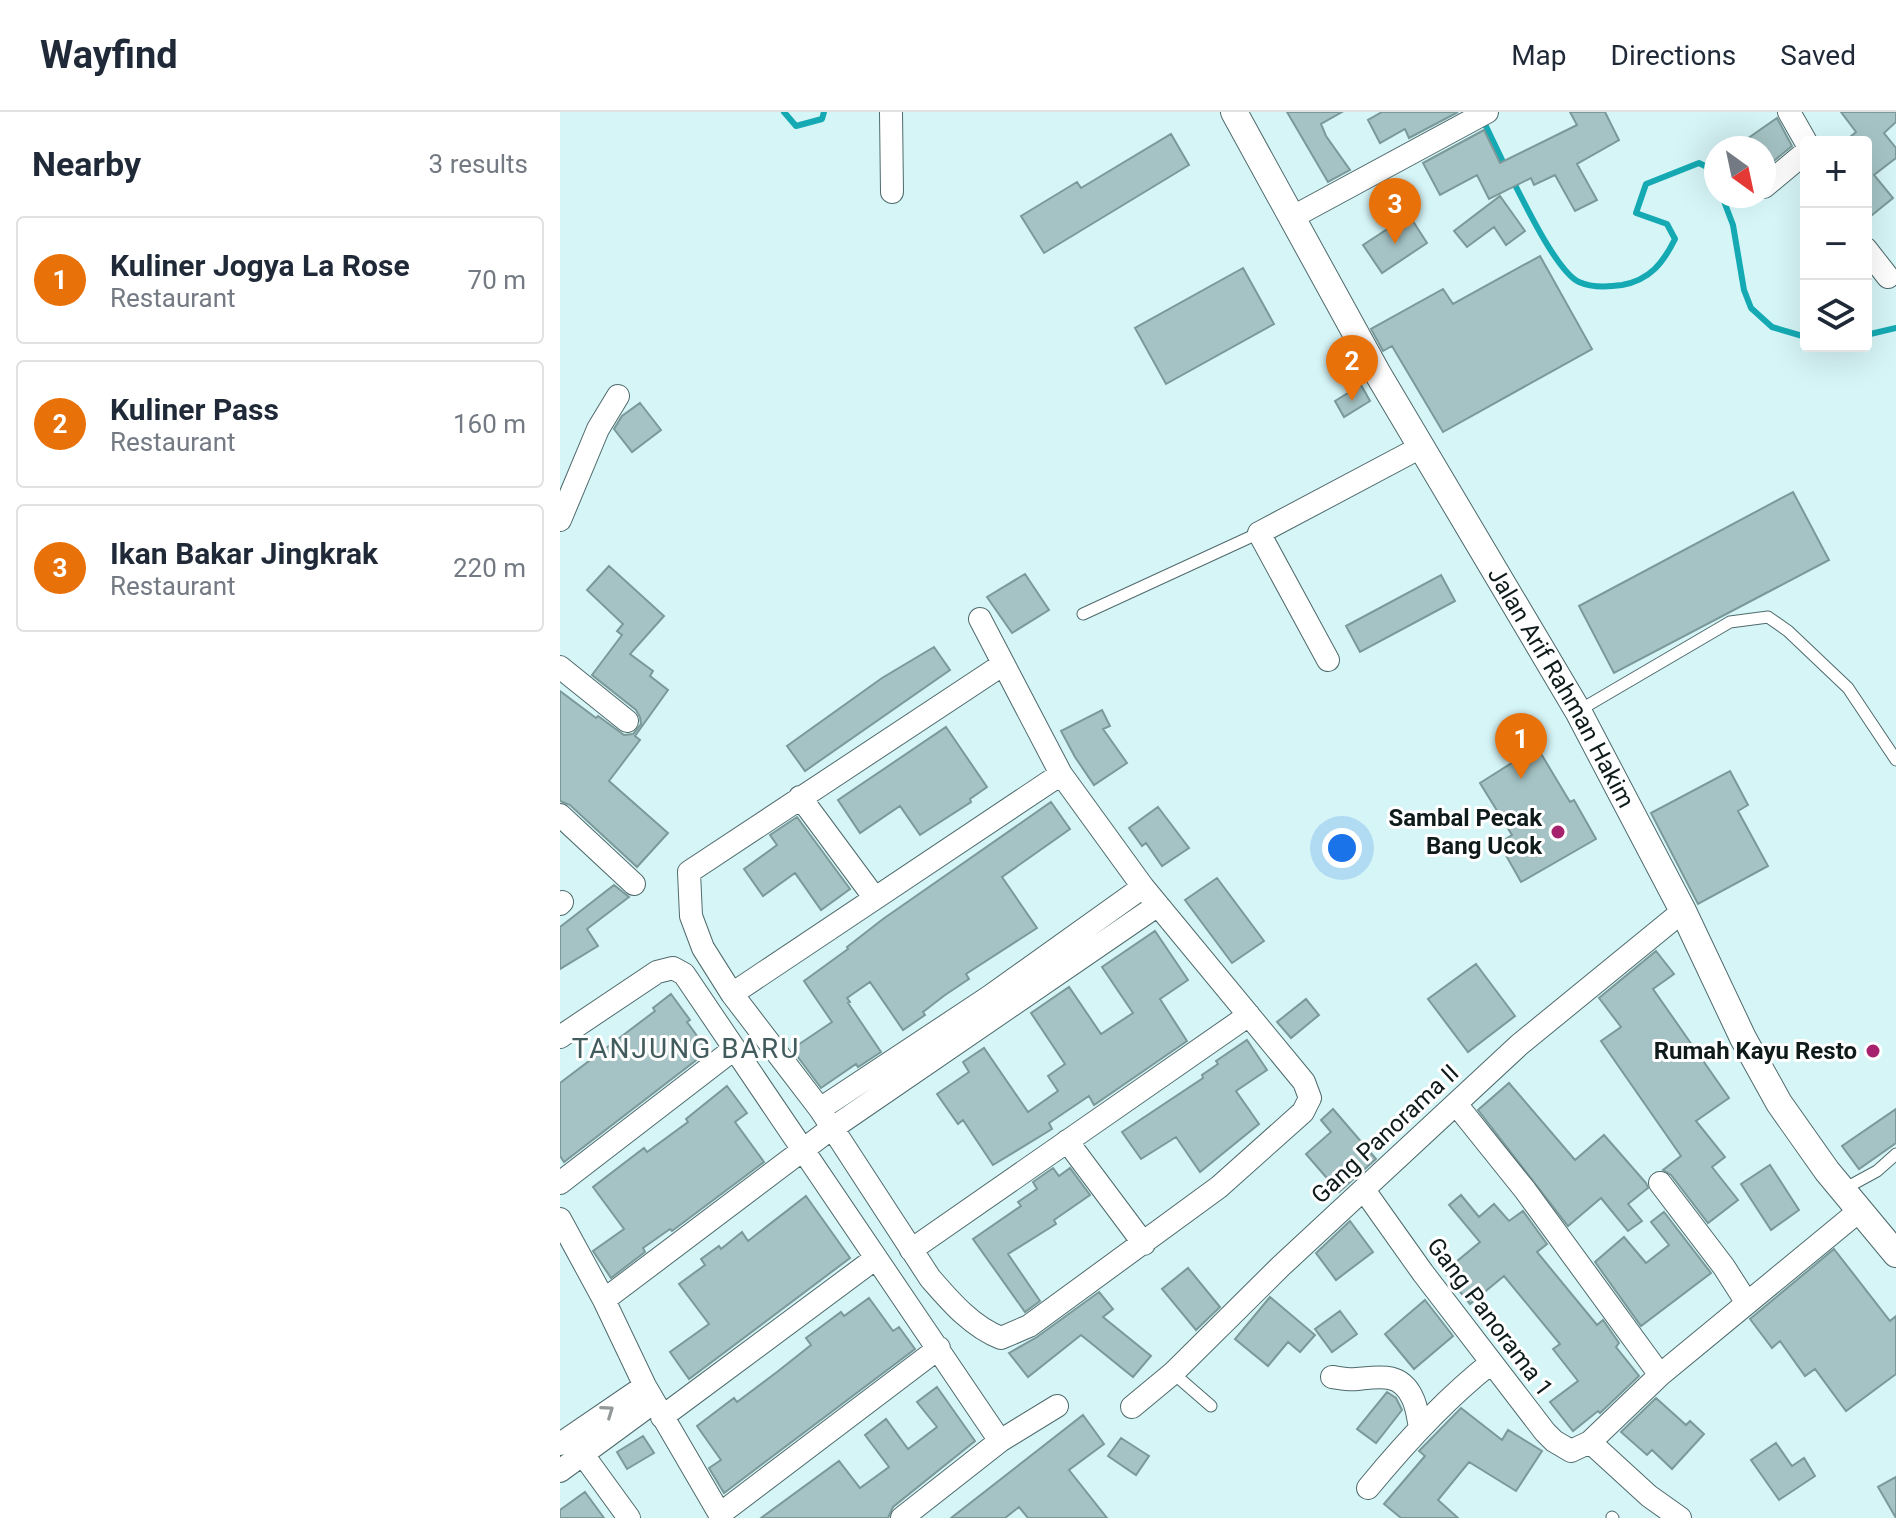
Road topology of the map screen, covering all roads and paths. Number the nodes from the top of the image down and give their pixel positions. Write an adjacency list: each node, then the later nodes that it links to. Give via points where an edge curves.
1 (891, 112): 8 (street)
2 (1234, 112): 9 (street, Jalan Arif Rahman Hakim)
3 (1487, 112): 9 (street)
4 (1790, 112): 5 (street)
5 (1800, 144)
6 (1800, 160): 7 (street)
7 (1776, 178)
8 (892, 192)
9 (1291, 218): 13 (street, Jalan Arif Rahman Hakim)
10 (1872, 257): 11 (street)
11 (1888, 277)
12 (618, 396): 14 (street, via 598,429)
13 (1421, 447): 15 (street); 21 (street, Jalan Arif Rahman Hakim)
14 (560, 520)
15 (1259, 533): 16 (lane); 18 (street)
16 (1083, 614)
17 (980, 619): 19 (street)
18 (1328, 660)
19 (1002, 665): 24 (street); 25 (street)
20 (560, 667): 22 (street)
21 (1578, 711): 23 (lane, via 1730,622 1768,617 1848,688); 31 (street, Jalan Arif Rahman Hakim)
22 (627, 721)
23 (1896, 760)
24 (1061, 774): 28 (street); 29 (street)
25 (800, 797): 29 (street); 32 (street, via 689,872 697,938)
26 (560, 815): 27 (street)
27 (634, 884)
28 (1143, 887): 30 (street); 37 (street, via 989,997)
29 (874, 897): 32 (street)
30 (1158, 905): 33 (street); 37 (street)
31 (1683, 911): 36 (street, Gang Panorama II, via 1519,1045); 43 (street, Jalan Arif Rahman Hakim, via 1779,1103)
32 (732, 994): 37 (street)
33 (1249, 1015): 38 (street); 46 (street, via 1308,1088 1309,1104 1260,1153)
34 (560, 1037): 35 (street, via 650,976 673,968 684,974)
35 (734, 1049): 37 (street); 40 (street)
36 (1456, 1104): 42 (street, Gang Panorama II); 55 (street)
37 (817, 1133): 47 (street); 49 (street); 50 (street)
38 (1067, 1141): 46 (street); 47 (street)
39 (1896, 1154): 43 (lane)
40 (560, 1183)
41 (1660, 1183): 51 (street)
42 (1364, 1190): 53 (street, Gang Panorama 1); 54 (street, Gang Panorama II)
43 (1842, 1190): 44 (street, Jalan Arif Rahman Hakim)
44 (1859, 1211): 48 (street, Jalan Arif Rahman Hakim); 51 (street)
45 (560, 1219): 50 (street)
46 (1144, 1244): 47 (street, via 1029,1326 1001,1338 948,1299)
47 (911, 1250)
48 (1896, 1254)
49 (876, 1258): 52 (street); 57 (street)
50 (604, 1300): 57 (street)
51 (1747, 1303): 55 (street)
52 (939, 1348): 62 (street); 67 (street)
53 (1491, 1363): 61 (street); 63 (street, Gang Panorama 1, via 1554,1441 1571,1451)
54 (1173, 1373): 59 (lane); 60 (street, Gang Panorama II)
55 (1660, 1375): 63 (street)
56 (1332, 1377): 61 (street, via 1393,1378 1412,1397)
57 (654, 1402): 64 (street); 67 (street)
58 (1057, 1406): 62 (street)
59 (1211, 1406)
60 (1132, 1407)
61 (1420, 1427): 66 (street)
62 (1000, 1441): 70 (street)
63 (1590, 1442): 68 (street)
64 (571, 1445): 65 (street); 69 (street)
65 (560, 1471)
66 (1368, 1488)
67 (721, 1516)
68 (1674, 1516)
69 (629, 1518)
70 (902, 1518)

